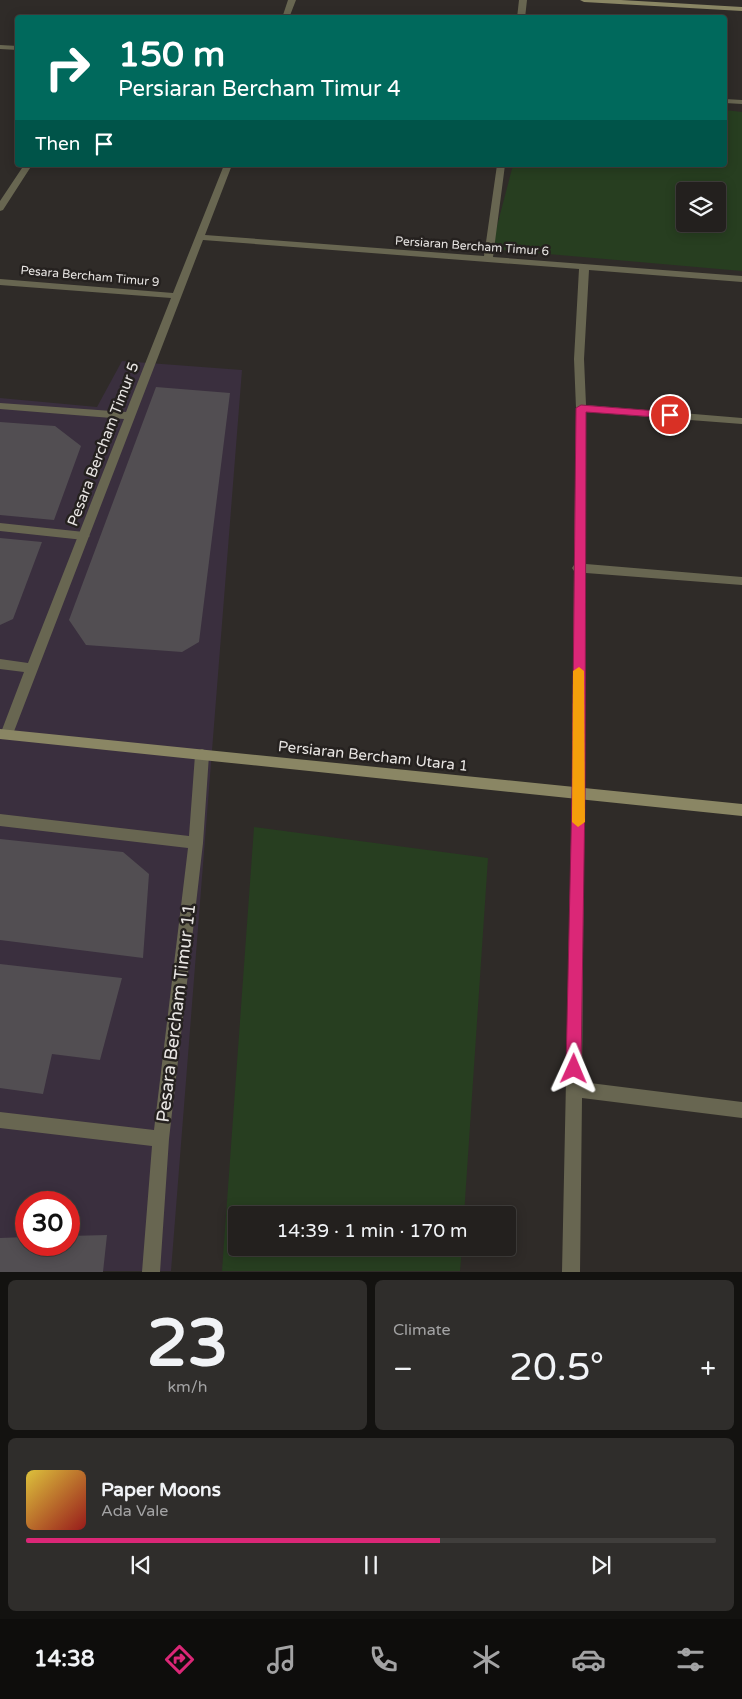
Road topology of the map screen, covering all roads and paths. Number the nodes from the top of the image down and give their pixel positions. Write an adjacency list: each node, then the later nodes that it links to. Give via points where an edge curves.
1 (292, 0): 6 (street)
2 (523, 0): 7 (street)
3 (584, 0): 4 (street)
4 (604, 0): 5 (street)
5 (742, 9)
6 (287, 15)
7 (521, 15)
8 (0, 47): 9 (street)
9 (15, 48)
10 (727, 101): 11 (street)
11 (742, 102)
12 (27, 167): 15 (street)
13 (227, 167): 16 (street, Pesara Bercham Timur 5)
14 (501, 167): 17 (street)
15 (0, 208)
16 (200, 237): 17 (street, Persiaran Bercham Timur 6); 21 (street, Pesara Bercham Timur 5)
17 (488, 259): 18 (street, Persiaran Bercham Timur 6)
18 (584, 267): 19 (street, Persiaran Bercham Timur 6); 23 (street)
19 (742, 279)
20 (0, 282): 21 (street, Pesara Bercham Timur 9)
21 (177, 296): 24 (street, Pesara Bercham Timur 5)
22 (0, 406): 24 (street)
23 (581, 408): 25 (street); 28 (street)
24 (130, 416): 27 (street, Pesara Bercham Timur 5)
25 (742, 421)
26 (0, 527): 27 (street)
27 (84, 536): 31 (street, Pesara Bercham Timur 5)
28 (578, 568): 29 (street); 34 (street)
29 (742, 581)
30 (0, 664): 31 (street)
31 (32, 668): 32 (street, Pesara Bercham Timur 5)
32 (3, 734): 33 (street, Persiaran Bercham Utara 1)
33 (202, 755): 34 (street, Persiaran Bercham Utara 1); 37 (street, Pesara Bercham Timur 11)
34 (579, 794): 35 (street, Persiaran Bercham Utara 1); 38 (street)
35 (742, 810)
36 (0, 820): 37 (street)
37 (196, 843): 41 (street, Pesara Bercham Timur 11)
38 (573, 1089): 39 (street); 43 (street)
39 (742, 1110)
40 (0, 1120): 41 (street)
41 (161, 1140): 42 (street, Pesara Bercham Timur 11)
42 (152, 1272)
43 (571, 1272)

